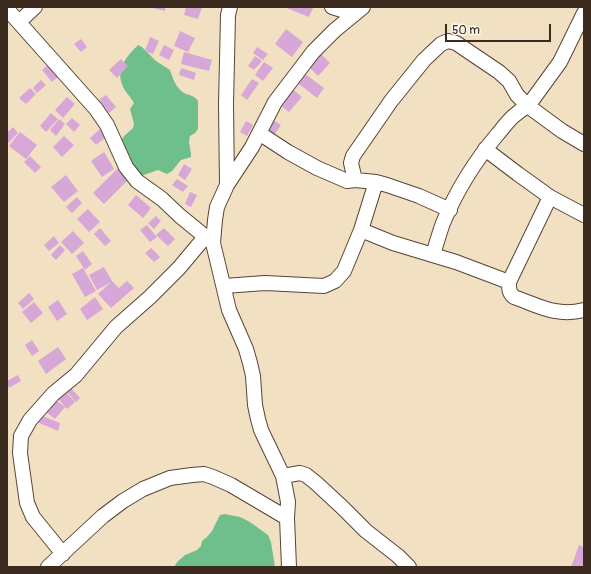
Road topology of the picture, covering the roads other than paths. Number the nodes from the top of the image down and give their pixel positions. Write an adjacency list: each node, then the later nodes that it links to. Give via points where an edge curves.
1 (35, 7): 7 (street)
2 (230, 7): 14 (street, via 226,105)
3 (332, 7): 5 (street)
4 (7, 9): 7 (street)
5 (359, 10): 9 (street, via 313,52 275,102)
6 (584, 12): 8 (street, via 560,62)
7 (19, 22): 19 (street, via 108,125 126,167 133,176)
8 (528, 106): 10 (street); 11 (street, via 512,116); 12 (street, via 499,72 456,42 440,44 391,101 353,156 351,163)
9 (259, 133): 12 (street, via 317,168 347,181); 14 (street)
10 (584, 144)
11 (485, 149): 15 (street); 16 (street)
12 (355, 180): 13 (street)
13 (376, 182): 16 (street, via 419,196); 18 (street)
14 (227, 185): 19 (street, via 217,207)
15 (550, 197): 17 (street); 21 (street)
16 (450, 210): 20 (street)
17 (584, 215)
18 (362, 230): 20 (street); 22 (street, via 344,271 335,281 324,286 265,283)
19 (209, 240): 22 (street); 26 (street, via 116,327 76,376 53,394 30,420 21,436 20,453 27,504 33,517)
20 (433, 255): 21 (street)
21 (509, 282): 23 (street, via 510,294 514,297 554,312 565,313)
22 (224, 286): 24 (street, via 250,363 258,419)
23 (583, 307)
24 (283, 476): 25 (street, via 288,502); 29 (street, via 300,473 316,483 366,531)
25 (287, 518): 26 (street, via 213,477 204,474 170,478 123,501); 28 (street)
26 (63, 554): 27 (street)
27 (48, 567)
28 (289, 567)
29 (409, 567)

